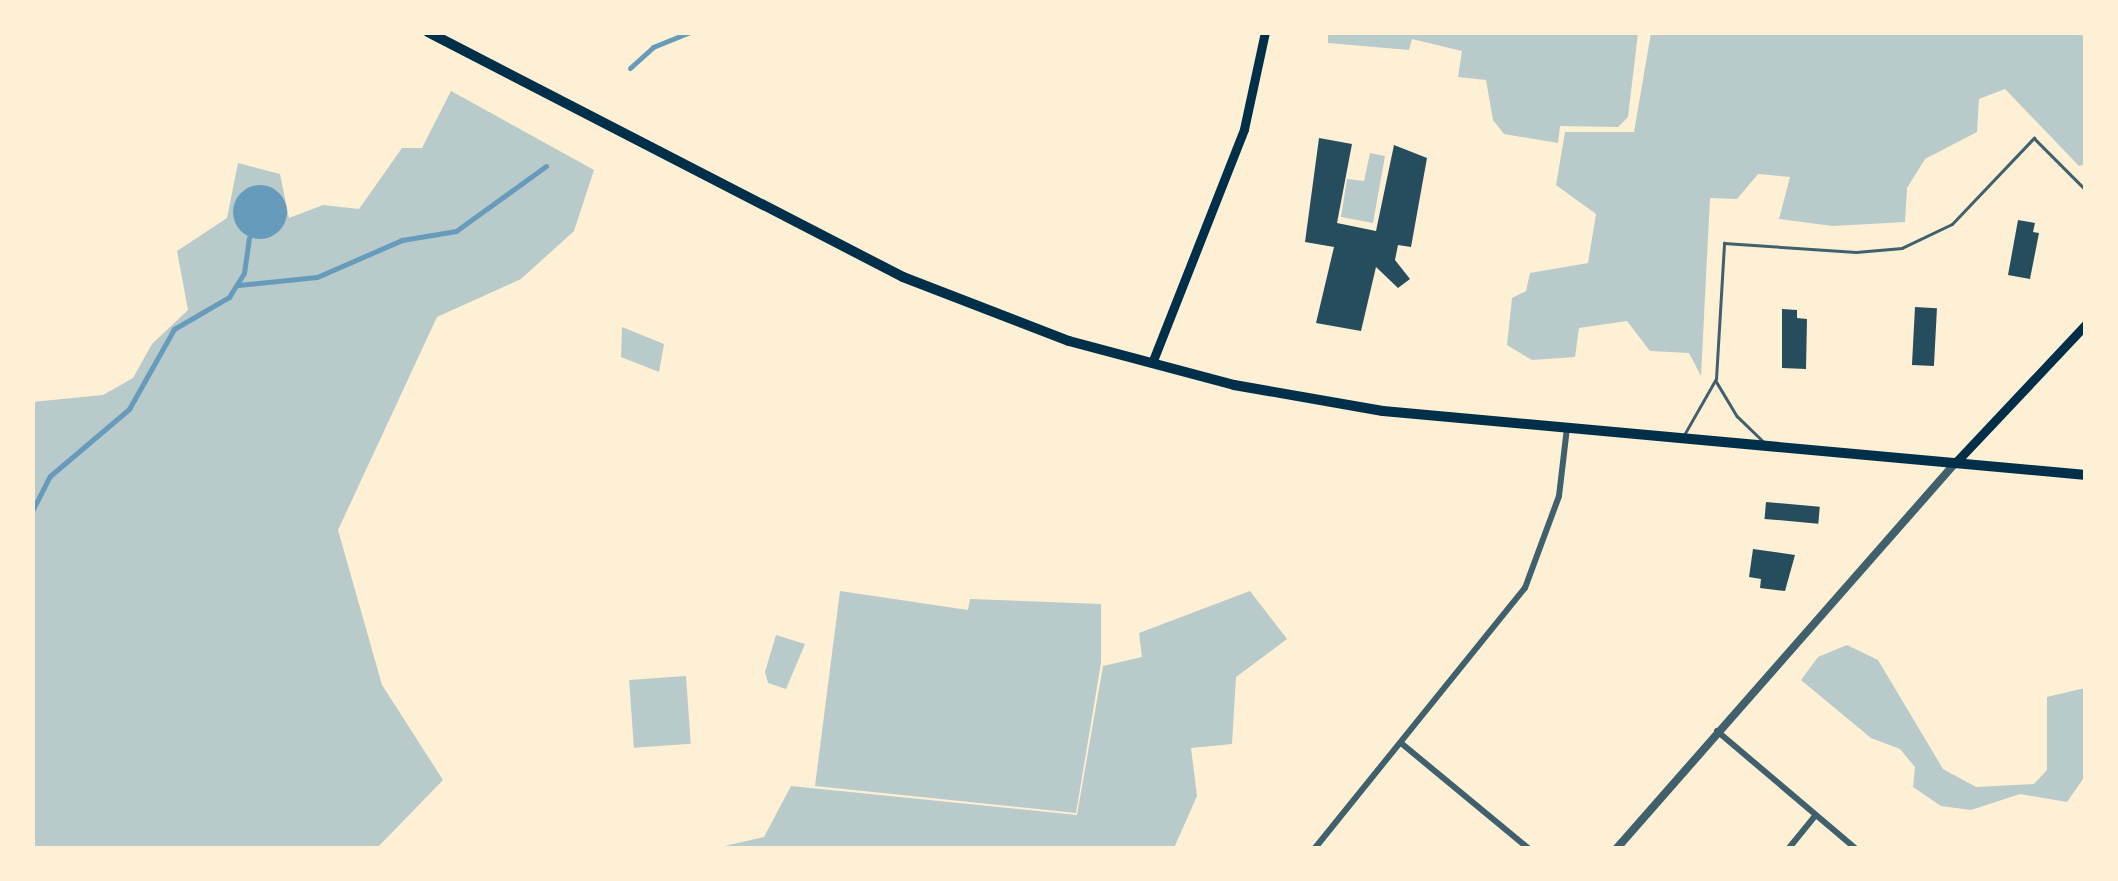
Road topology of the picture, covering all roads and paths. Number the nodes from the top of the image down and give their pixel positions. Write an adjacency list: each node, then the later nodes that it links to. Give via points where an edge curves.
1 (428, 32): 5 (main road, via 903,276 1024,326)
2 (1265, 32): 5 (main road, via 1244,129)
3 (2086, 190): 6 (lane, via 2034,138 1952,224 1902,248 1856,252 1724,243)
4 (2086, 324): 10 (main road)
5 (1152, 363): 7 (main road, via 1335,404)
6 (1716, 379): 8 (lane); 9 (lane, via 1737,416)
7 (1567, 428): 8 (main road); 13 (street, via 1559,496 1532,576)
8 (1683, 436): 9 (main road)
9 (1767, 444): 10 (main road)
10 (1957, 461): 11 (main road); 12 (street)
11 (2086, 475)
12 (1716, 730): 14 (street); 17 (street)
13 (1401, 744): 15 (street); 16 (street)
14 (1815, 816): 18 (street); 19 (street)
15 (1314, 848)
16 (1528, 848)
17 (1617, 848)
18 (1789, 848)
19 (1855, 848)

